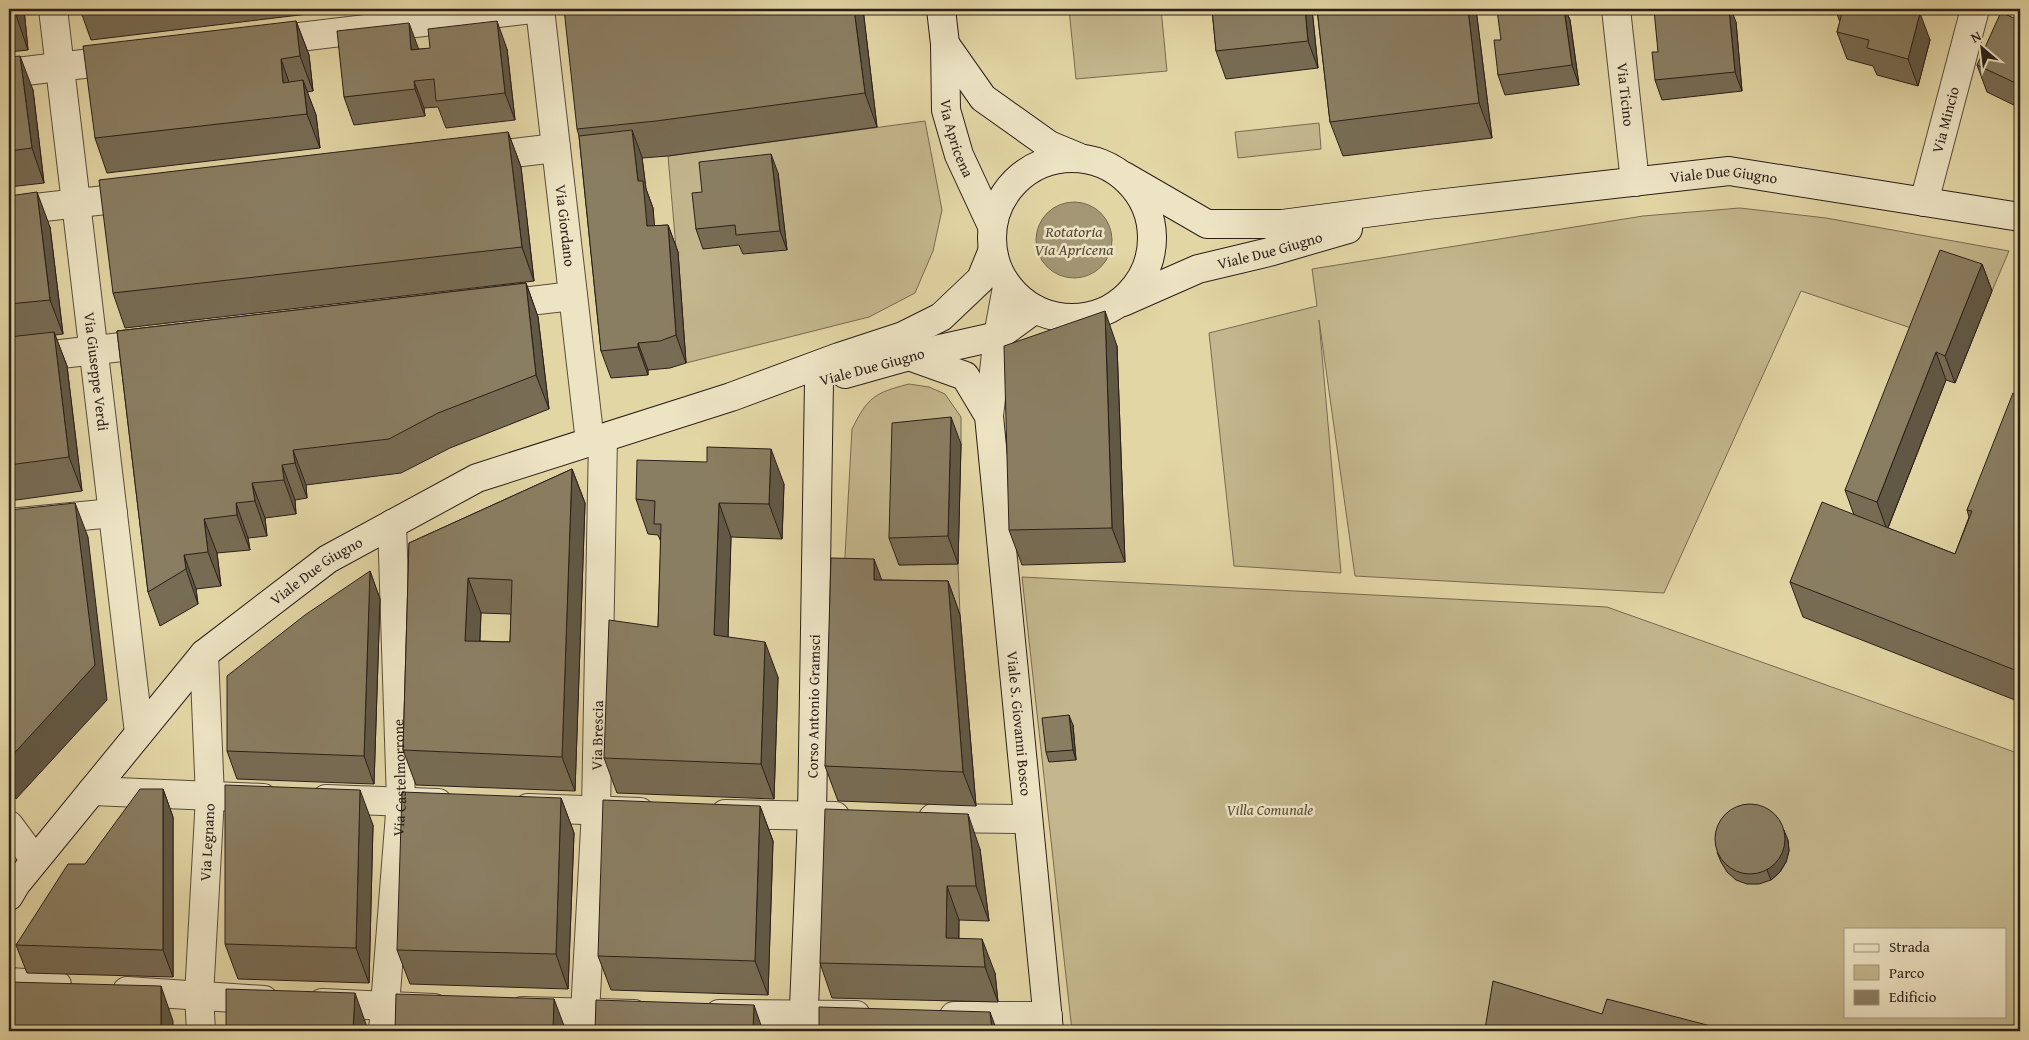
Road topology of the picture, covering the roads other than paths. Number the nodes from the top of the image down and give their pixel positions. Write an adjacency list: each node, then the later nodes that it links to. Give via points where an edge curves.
1 (53, 9): 10 (street, Via Giuseppe Verdi)
2 (532, 9): 8 (street)
3 (540, 9): 12 (street, Via Giordano)
4 (942, 9): 7 (street, Via Apricena)
5 (1616, 9): 16 (street, Via Ticino)
6 (1975, 9): 18 (street, Via Mincio)
7 (946, 44): 13 (street, Via Apricena, via 983,98 1049,145); 23 (street, Via Apricena, via 946,110 959,156)
8 (237, 45)
9 (149, 56): 10 (street)
10 (60, 67): 11 (street); 19 (street, Via Giuseppe Verdi)
11 (9, 73)
12 (556, 148): 14 (street); 25 (street, Via Giordano)
13 (1079, 158): 15 (street, Viale Due Giugno, via 1103,163); 23 (street, Viale Due Giugno, via 1055,159 1032,168 1013,183 999,203)
14 (458, 159)
15 (1124, 176): 20 (street, Viale Due Giugno, via 1207,224 1282,224); 26 (street, Viale Due Giugno, via 1141,195 1150,218 1152,243 1147,268 1134,289)
16 (1635, 182): 18 (street, Viale Due Giugno, via 1729,171); 20 (street, Viale Due Giugno)
17 (164, 193): 19 (street)
18 (1924, 202): 22 (street, Viale Due Giugno)
19 (76, 203): 21 (street); 31 (street, Via Giuseppe Verdi)
20 (1427, 205): 26 (street, Viale Due Giugno, via 1270,252 1198,269)
21 (9, 211)
22 (2020, 217)
23 (992, 239): 24 (street, Viale Due Giugno, via 998,271); 35 (street, Viale Due Giugno, via 981,279 942,317 903,336)
24 (1008, 287): 28 (street, Viale Due Giugno); 29 (street, Viale S. Giovanni Bosco)
25 (573, 296): 27 (street); 37 (street, Via Giordano)
26 (1115, 306): 28 (street, Viale Due Giugno, via 1090,316 1062,318)
27 (475, 307)
28 (1035, 310): 29 (street, Viale Due Giugno)
29 (998, 336): 32 (street, Viale Due Giugno); 36 (street, Viale S. Giovanni Bosco)
30 (182, 340): 31 (street)
31 (94, 350): 33 (street); 38 (street, Via Giuseppe Verdi)
32 (909, 356): 34 (street, Viale Due Giugno); 36 (street, Viale S. Giovanni Bosco, via 965,376)
33 (9, 360)
34 (819, 381): 35 (street, Viale Due Giugno); 51 (street, Corso Antonio Gramsci)
35 (731, 398): 37 (street, Viale Due Giugno)
36 (989, 416): 54 (street, Viale S. Giovanni Bosco)
37 (596, 440): 40 (street, Viale Due Giugno, via 477,478); 48 (street, Via Brescia)
38 (113, 513): 39 (street); 42 (street, Via Giuseppe Verdi)
39 (9, 523)
40 (392, 524): 41 (street, Viale Due Giugno, via 328,559); 45 (street, Via Castelmorrone)
41 (204, 654): 42 (street, Viale Due Giugno); 44 (street, Via Legnano)
42 (140, 733): 43 (street, Viale Due Giugno)
43 (92, 791): 44 (street); 56 (street, Viale Due Giugno)
44 (210, 797): 45 (street); 59 (street, Via Legnano)
45 (401, 801): 46 (street); 66 (street, Via Castelmorrone)
46 (460, 804)
47 (499, 806): 48 (street)
48 (596, 811): 49 (street); 67 (street, Via Brescia)
49 (665, 813)
50 (704, 814): 51 (street)
51 (812, 816): 52 (street); 68 (street, Corso Antonio Gramsci)
52 (861, 817)
53 (910, 817): 54 (street)
54 (1028, 819): 69 (street, Viale S. Giovanni Bosco)
55 (9, 825): 56 (street)
56 (35, 860): 57 (street, Viale Due Giugno)
57 (9, 896)
58 (9, 982): 59 (street)
59 (199, 996): 66 (street, via 292,1001); 70 (street, Via Legnano)
60 (460, 1009): 66 (street)
61 (498, 1011): 67 (street)
62 (654, 1014): 67 (street)
63 (694, 1014): 68 (street)
64 (882, 1015): 68 (street)
65 (930, 1016): 69 (street)
66 (383, 1019)
67 (584, 1022)
68 (803, 1023)
69 (1048, 1024)
70 (201, 1031)

